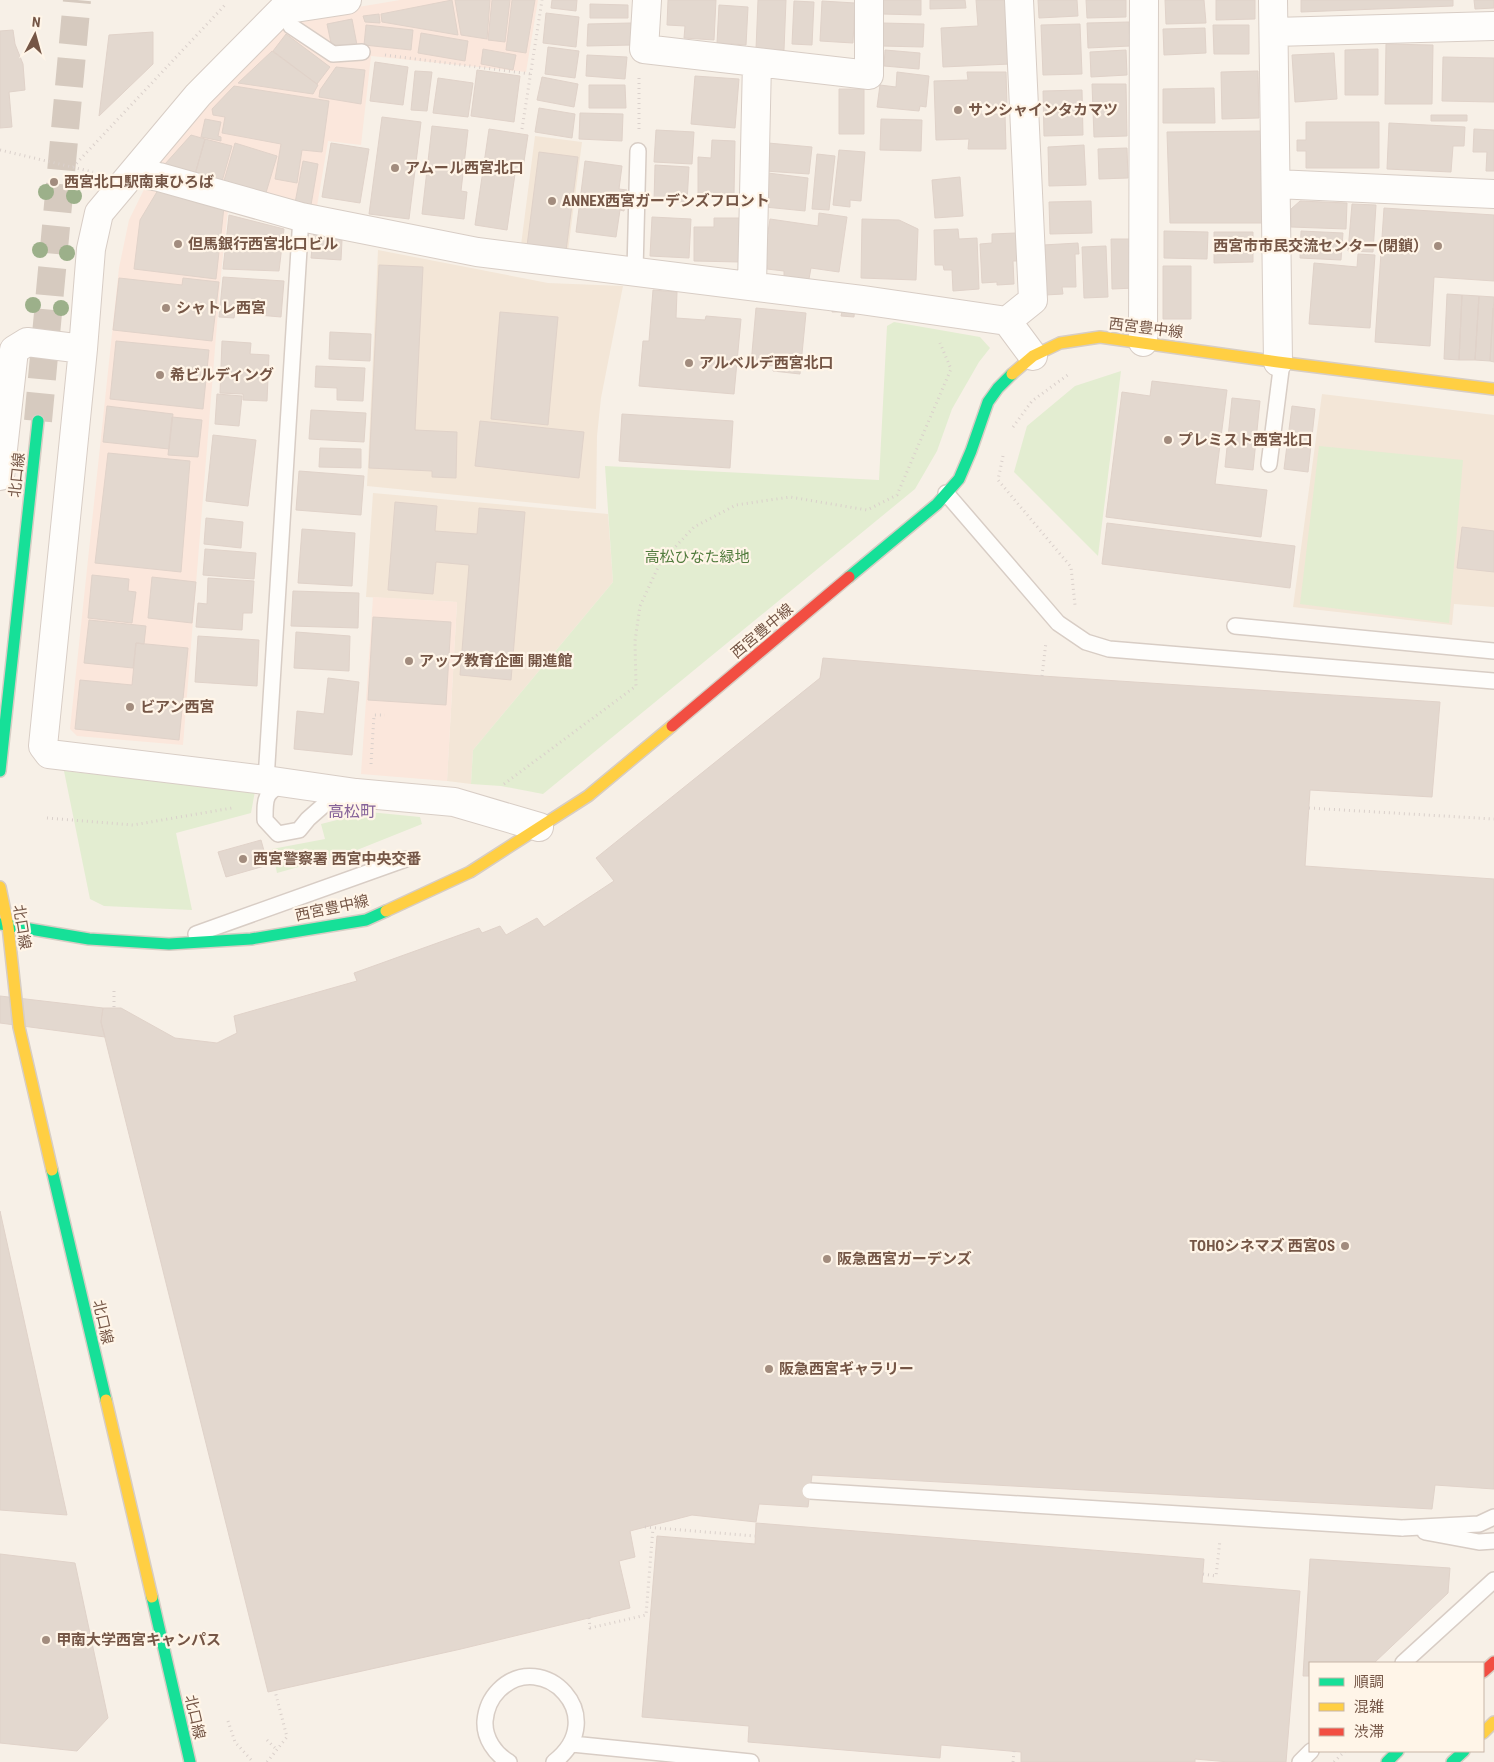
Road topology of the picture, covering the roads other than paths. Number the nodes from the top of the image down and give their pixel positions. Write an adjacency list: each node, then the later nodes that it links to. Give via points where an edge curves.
1 (347, 0): 7 (street)
2 (647, 0): 11 (street, via 644,49)
3 (869, 0): 11 (street, via 869,75)
4 (1019, 0): 19 (street, via 1033,300)
5 (1144, 0): 20 (street)
6 (1273, 0): 9 (street)
7 (282, 10): 10 (lane, via 291,26 332,54); 13 (street, via 198,95)
8 (1494, 26): 9 (street)
9 (1274, 32): 14 (street)
10 (362, 52)
11 (757, 62): 18 (street)
12 (638, 152): 17 (lane)
13 (134, 173): 16 (street, via 159,177); 21 (street, via 99,213 91,248)
14 (1276, 184): 15 (street); 23 (street)
15 (1494, 194)
16 (301, 218): 17 (street, via 477,252); 33 (lane)
17 (635, 271): 18 (street)
18 (752, 285): 19 (street)
19 (1007, 321): 22 (street)
20 (1143, 342): 22 (main road, 西宮豊中線, via 1100,337 1060,343); 23 (main road, 西宮豊中線)
21 (83, 349): 27 (street, via 27,342 14,350); 33 (street, via 43,746 49,754)
22 (1033, 356): 28 (main road, 西宮豊中線, via 988,402 959,479)
23 (1280, 362): 24 (main road, 西宮豊中線); 26 (lane)
24 (1494, 389)
25 (38, 421): 32 (main road, 北口線)
26 (1269, 464)
27 (0, 476)
28 (946, 493): 31 (lane, via 1058,622 1086,642 1109,649); 35 (main road, 西宮豊中線, via 937,504 588,796)
29 (1235, 626): 30 (lane)
30 (1494, 651)
31 (1494, 681)
32 (0, 771)
33 (264, 780): 34 (street); 34 (lane, via 272,789 265,801 265,820 278,834 299,830 325,804)
34 (362, 794): 35 (street, via 454,802)
35 (539, 827): 39 (main road, 西宮豊中線, via 470,872 366,920 251,938)
36 (406, 858): 39 (lane)
37 (0, 887): 38 (main road, 北口線)
38 (4, 925): 39 (main road, 西宮豊中線, via 89,939); 55 (main road, 北口線, via 19,1027)
39 (169, 944)
40 (810, 1491): 42 (lane, bridge)
41 (1494, 1517): 42 (lane, via 1479,1524)
42 (1402, 1528): 43 (lane, via 1479,1542)
43 (1494, 1541)
44 (1494, 1580): 45 (lane)
45 (1404, 1662)
46 (1494, 1662): 47 (main road)
47 (1484, 1671)
48 (1494, 1722): 49 (main road)
49 (1484, 1732)
50 (572, 1744): 54 (lane); 56 (lane, via 576,1713 570,1698 559,1686 545,1679 516,1679 494,1696 485,1721 492,1747); 57 (lane)
51 (1310, 1752): 59 (lane)
52 (1397, 1752): 60 (main road)
53 (1463, 1752): 61 (main road)
54 (734, 1761): 58 (lane)
55 (190, 1762)
56 (509, 1762)
57 (554, 1762)
58 (751, 1762)
59 (1300, 1762)
60 (1387, 1762)
61 (1452, 1762)

